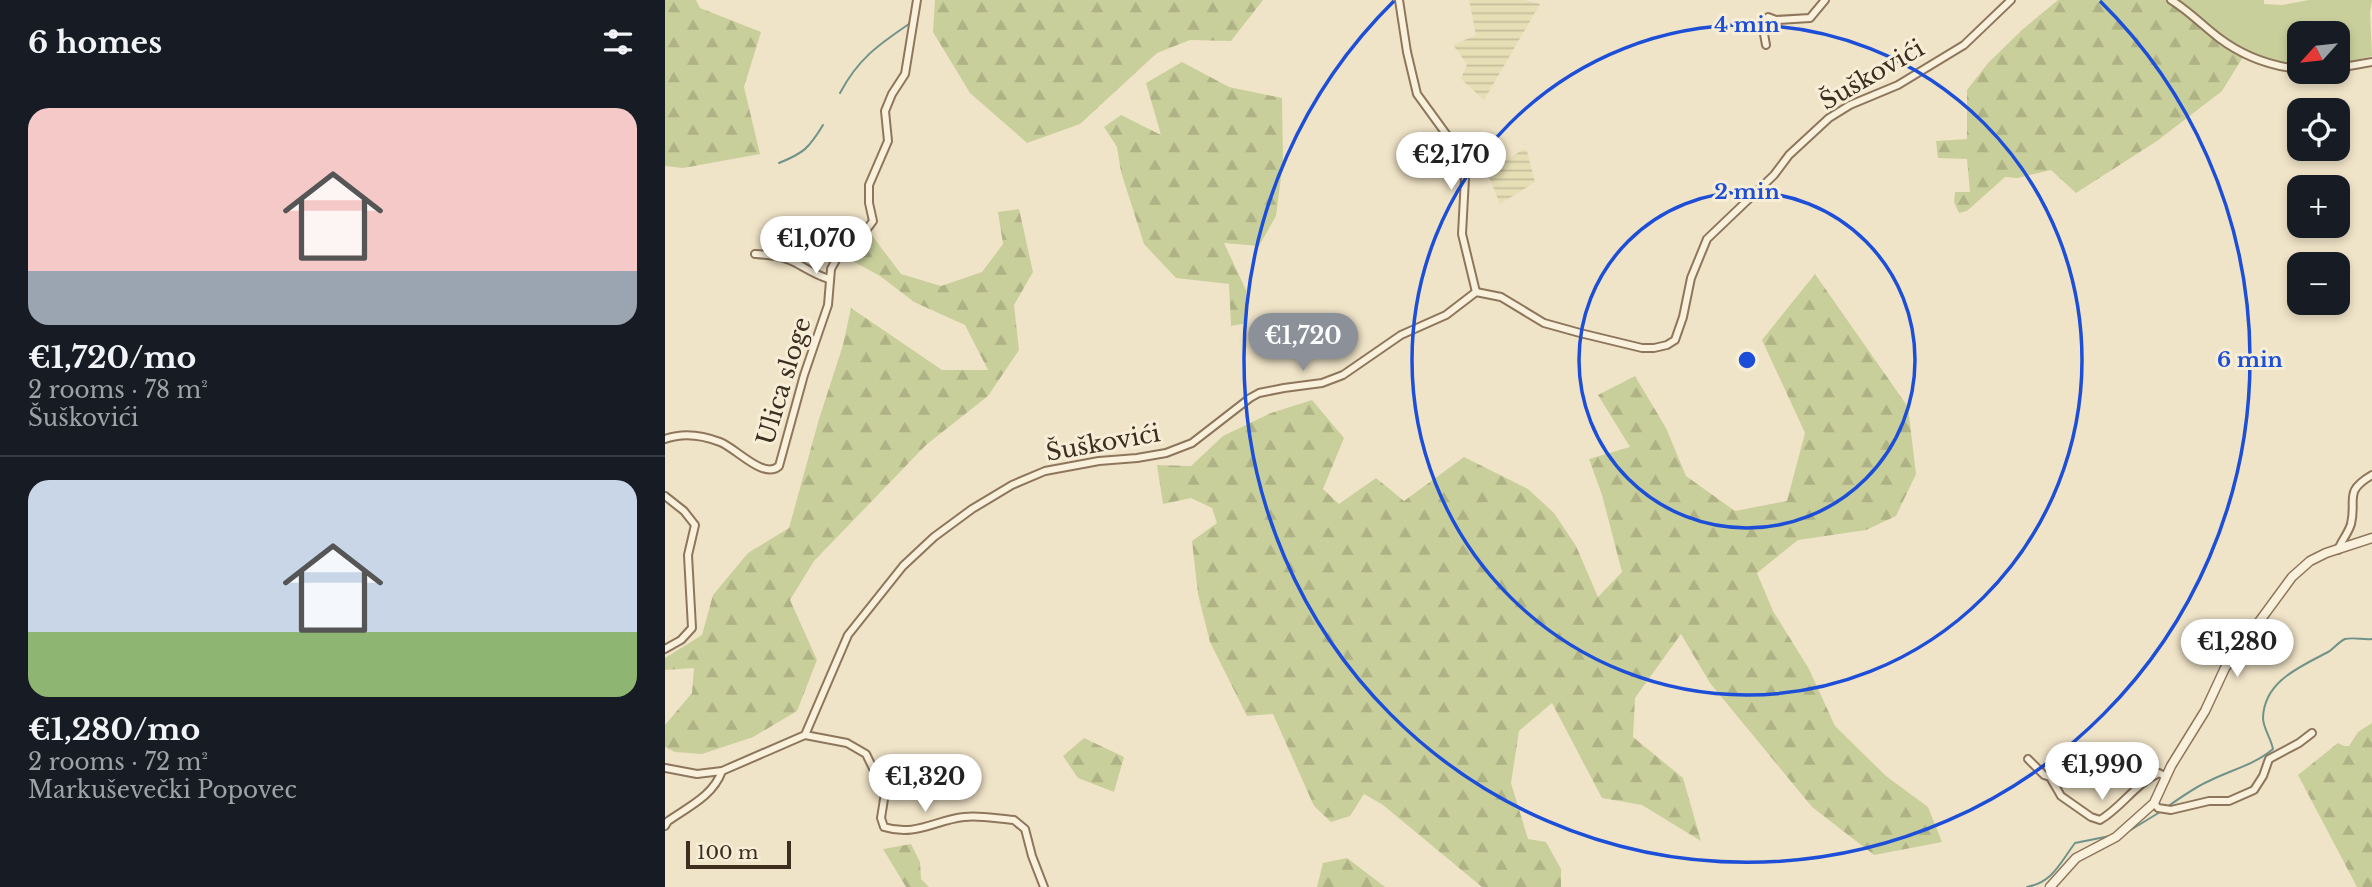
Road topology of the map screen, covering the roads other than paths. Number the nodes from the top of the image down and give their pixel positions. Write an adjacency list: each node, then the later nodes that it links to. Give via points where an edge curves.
1 (917, 0): 11 (street, Ulica sloge, via 905,74 885,111 888,141 869,185 873,220 837,258)
2 (1399, 0): 12 (street, via 1417,94 1462,162 1462,233)
3 (1825, 0): 6 (street, via 1809,18 1768,17 1762,23)
4 (2011, 0): 12 (street, Šuškovići, via 1964,45 1898,85 1829,118 1789,155 1775,175 1707,239 1675,340 1667,345 1642,348 1580,333 1544,323 1501,297)
5 (2171, 0): 9 (street, via 2234,48 2260,61)
6 (1766, 45)
7 (2372, 62): 8 (street)
8 (2350, 66)
9 (2287, 67)
10 (755, 254): 11 (street, via 794,262)
11 (829, 279): 13 (street, Ulica sloge, via 828,305 775,470 761,468 718,441 682,434)
12 (1476, 292): 20 (street, Šuškovići, via 1446,316 1401,335 1343,375 1306,387 1259,393 1181,449 1045,471 972,509 920,549 861,616 844,644)
13 (665, 439)
14 (2372, 475): 17 (street, via 2355,489 2350,528)
15 (665, 496): 18 (street, via 695,525 688,555 692,628)
16 (2372, 538): 17 (street)
17 (2338, 550): 24 (street, via 2310,561 2278,594 2225,668)
18 (665, 649)
19 (2312, 733): 25 (street, via 2269,759 2254,790 2229,801 2171,810)
20 (806, 735): 23 (street); 27 (street, via 846,743 866,754 885,793 884,827 917,830 968,816 1019,822)
21 (2028, 759): 24 (street, via 2050,777 2061,796 2100,820 2144,781 2159,773)
22 (665, 768): 23 (street, via 697,774)
23 (722, 771): 26 (street, via 708,793)
24 (2167, 777): 25 (street)
25 (2154, 803): 28 (street, via 2119,834 2076,858)
26 (665, 826)
27 (1045, 887)
28 (2050, 887)

